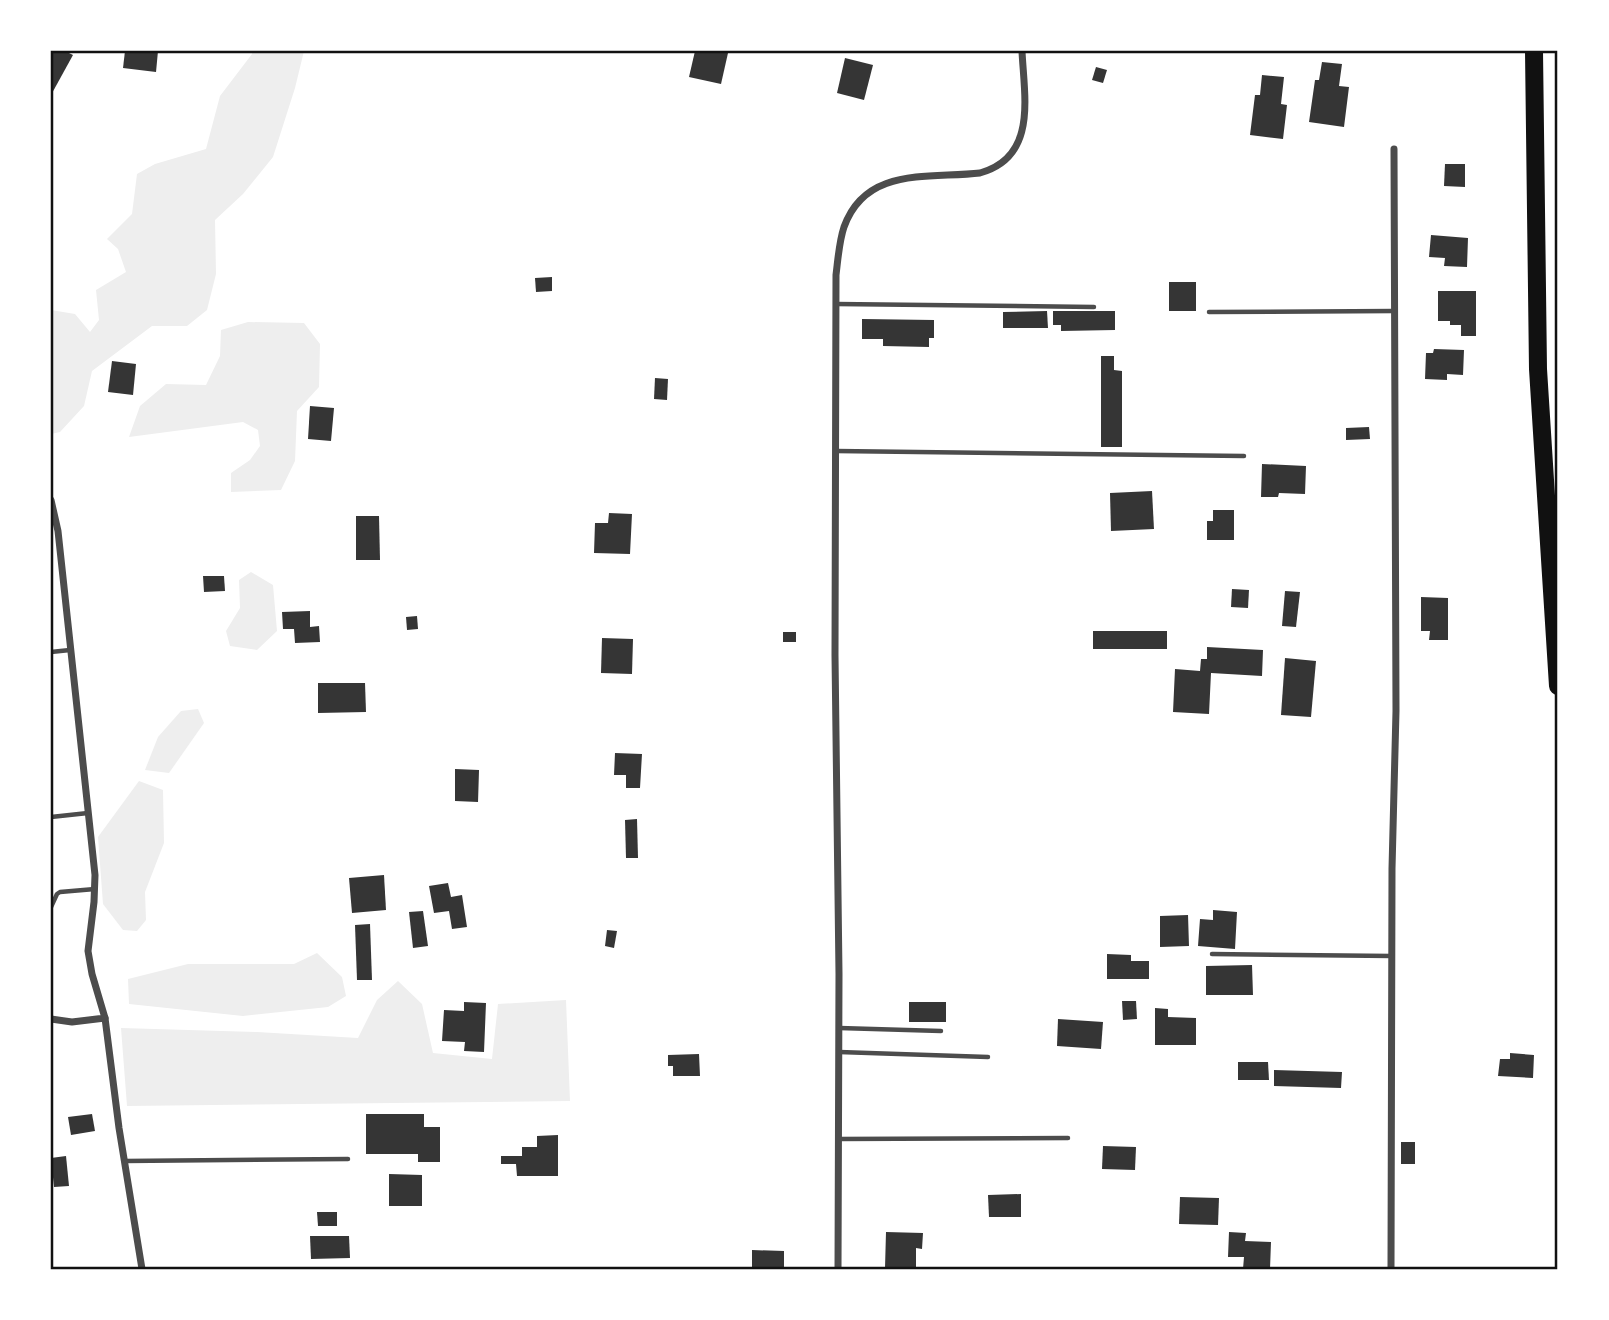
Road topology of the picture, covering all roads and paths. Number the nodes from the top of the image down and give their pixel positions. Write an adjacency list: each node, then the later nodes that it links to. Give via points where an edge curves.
1 (1022, 51): 4 (street, via 1024,118 1012,153 990,171 905,178 864,196 843,229)
2 (1534, 51): 13 (highway, via 1538,369)
3 (1394, 149): 6 (street)
4 (836, 304): 5 (lane); 8 (street)
5 (1094, 307)
6 (1394, 311): 7 (lane); 19 (street)
7 (1209, 312)
8 (836, 451): 9 (lane); 22 (street)
9 (1244, 456)
10 (51, 500): 11 (street)
11 (70, 650): 12 (lane); 14 (street)
12 (51, 652)
13 (1558, 686)
14 (88, 813): 15 (lane); 16 (street)
15 (51, 817)
16 (94, 888): 17 (lane, via 60,892); 20 (street, via 88,951)
17 (51, 908)
18 (1212, 954): 19 (lane)
19 (1392, 956): 32 (street)
20 (105, 1017): 21 (street, via 72,1022); 29 (street)
21 (51, 1018)
22 (839, 1028): 23 (lane); 24 (street)
23 (940, 1031)
24 (839, 1052): 25 (lane); 27 (street)
25 (988, 1057)
26 (1068, 1138): 27 (lane)
27 (838, 1139): 31 (street)
28 (348, 1159): 29 (lane)
29 (125, 1161): 30 (street)
30 (142, 1269)
31 (838, 1269)
32 (1391, 1269)

